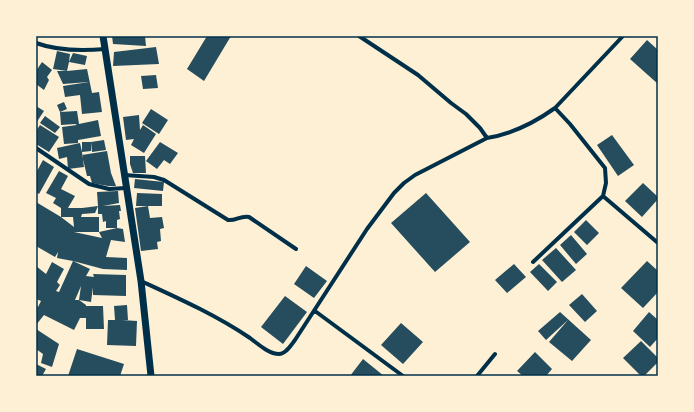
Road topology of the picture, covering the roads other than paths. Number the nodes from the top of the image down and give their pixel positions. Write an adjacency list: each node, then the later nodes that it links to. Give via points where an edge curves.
1 (102, 36): 5 (street)
2 (359, 36): 7 (street, via 418,75 466,114)
3 (623, 36): 6 (street)
4 (36, 43): 5 (street, via 78,51)
5 (105, 49): 9 (street)
6 (555, 108): 7 (street, via 527,126); 11 (street, via 605,168)
7 (487, 138): 16 (street, via 415,175 394,193 367,229)
8 (36, 148): 10 (street, via 89,184 109,189)
9 (124, 175): 10 (street); 13 (street, via 164,180 228,220 249,216)
10 (126, 188): 15 (street)
11 (604, 196): 12 (street); 14 (street)
12 (658, 243)
13 (296, 249)
14 (533, 262)
15 (141, 281): 16 (street, via 199,308 272,353 283,353 289,348); 18 (street)
16 (315, 311): 19 (street)
17 (495, 354): 20 (street)
18 (151, 376)
19 (403, 376)
20 (477, 376)

